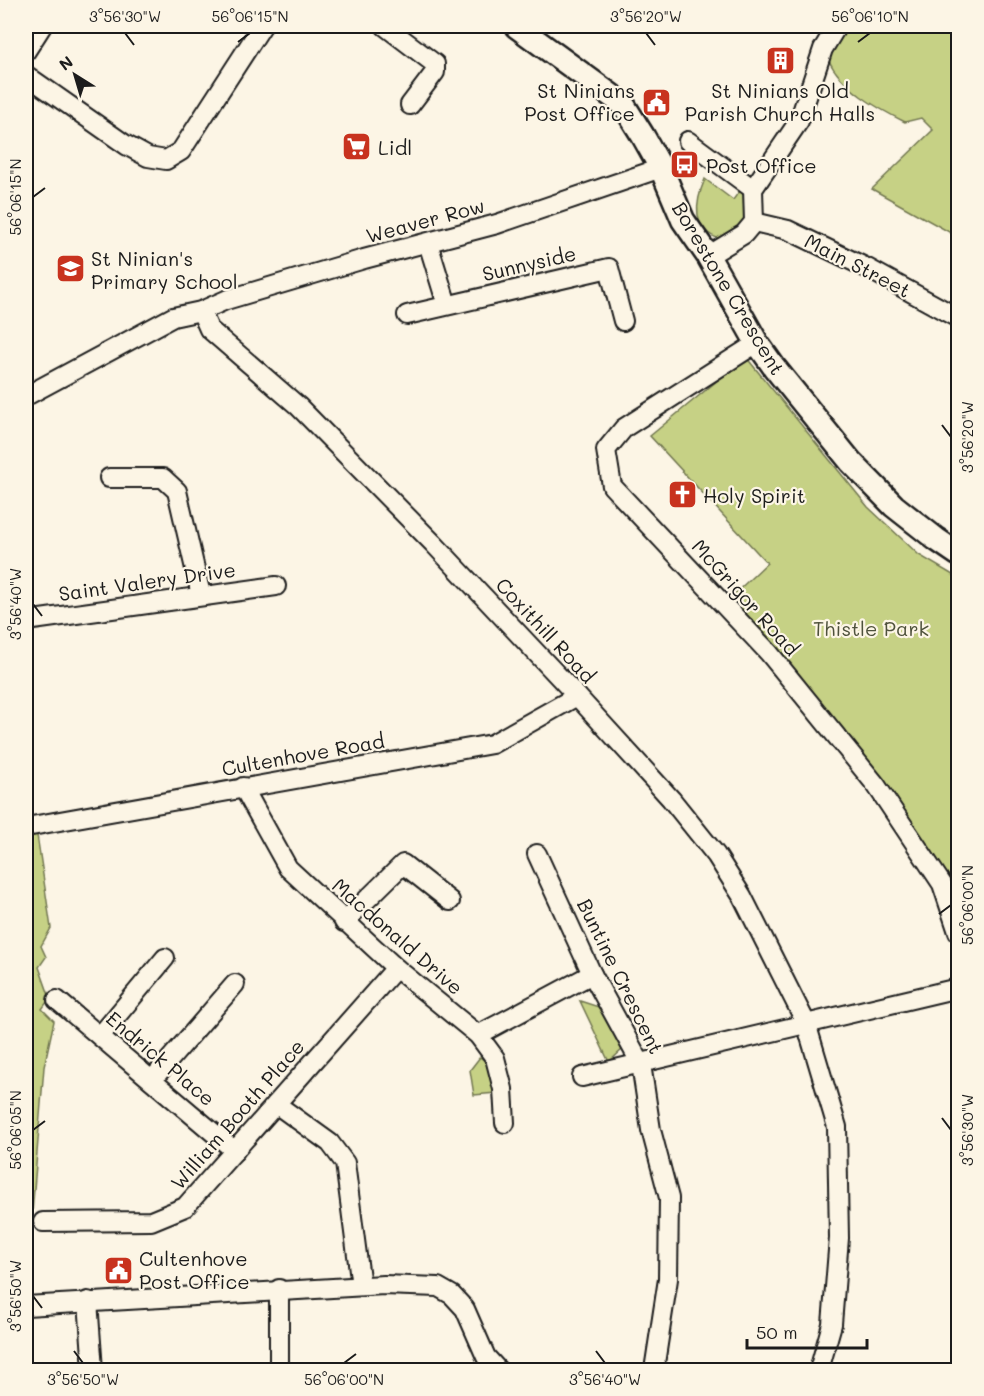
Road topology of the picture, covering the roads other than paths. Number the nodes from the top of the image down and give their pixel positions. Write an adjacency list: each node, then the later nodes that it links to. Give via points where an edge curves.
1 (42, 26): 6 (street)
2 (262, 26): 7 (street, via 181,151 166,160 148,157 126,145)
3 (385, 26): 8 (street, via 435,64 435,72)
4 (516, 26): 10 (main road, via 623,104)
5 (837, 26): 11 (street, via 823,49 799,121)
6 (26, 51)
7 (26, 75)
8 (410, 105)
9 (688, 141): 11 (street)
10 (661, 168): 13 (street, Weaver Row, via 537,212); 14 (main road, Borestone Crescent, via 683,220)
11 (753, 189): 12 (street)
12 (754, 222): 14 (street, via 744,234); 18 (street, Main Street, via 788,230)
13 (428, 243): 15 (street); 16 (street, Weaver Row, via 236,296)
14 (708, 256): 20 (main road, Borestone Crescent)
15 (447, 305): 17 (street, Sunnyside); 19 (street, Sunnyside, via 609,268)
16 (201, 311): 21 (street, Weaver Row, via 173,317); 27 (street, Coxithill Road, via 209,329 297,406)
17 (407, 315)
18 (958, 318)
19 (624, 321)
20 (757, 343): 23 (main road, Borestone Crescent, via 851,462 894,506); 33 (street, McGrigor Road, via 624,428 606,450 612,486 769,653 876,786 942,884)
21 (26, 396)
22 (110, 478): 25 (street, via 163,478 177,491)
23 (958, 554)
24 (276, 586): 25 (street, Saint Valery Drive)
25 (201, 595): 26 (street, Saint Valery Drive)
26 (26, 621)
27 (578, 696): 28 (street, Cultenhove Road, via 492,744); 40 (street, Coxithill Road, via 716,855 742,896)
28 (243, 788): 29 (street, Cultenhove Road); 32 (street, Macdonald Drive, via 288,868)
29 (26, 827)
30 (537, 854): 36 (street, Buntine Crescent)
31 (450, 901): 32 (street, via 403,864)
32 (345, 922): 35 (street, Macdonald Drive)
33 (958, 932)
34 (165, 958): 42 (street)
35 (396, 968): 41 (street, Macdonald Drive); 46 (street, William Booth Place)
36 (592, 974): 41 (street); 43 (street, Buntine Crescent)
37 (236, 984): 45 (street)
38 (958, 988): 40 (street)
39 (57, 1000): 42 (street, Endrick Place)
40 (806, 1023): 43 (street); 59 (street, Coxithill Road, via 837,1127 839,1238 832,1324)
41 (478, 1035): 47 (street, Macdonald Drive, via 495,1058)
42 (100, 1036): 45 (street, Endrick Place)
43 (641, 1064): 44 (street); 58 (street, Buntine Crescent, via 651,1130 669,1198 668,1279)
44 (582, 1077)
45 (152, 1080): 48 (street, Endrick Place)
46 (276, 1104): 48 (street, William Booth Place); 50 (street, via 330,1143 345,1163)
47 (505, 1123)
48 (235, 1151): 49 (street, William Booth Place, via 185,1207 151,1221)
49 (43, 1222)
50 (361, 1286): 51 (street); 54 (street, via 438,1287 452,1295 465,1309)
51 (279, 1289): 52 (street); 56 (street)
52 (88, 1302): 53 (street); 55 (street)
53 (26, 1306)
54 (482, 1364): 57 (street)
55 (93, 1371)
56 (279, 1371)
57 (498, 1371)
58 (654, 1371)
59 (819, 1371)

